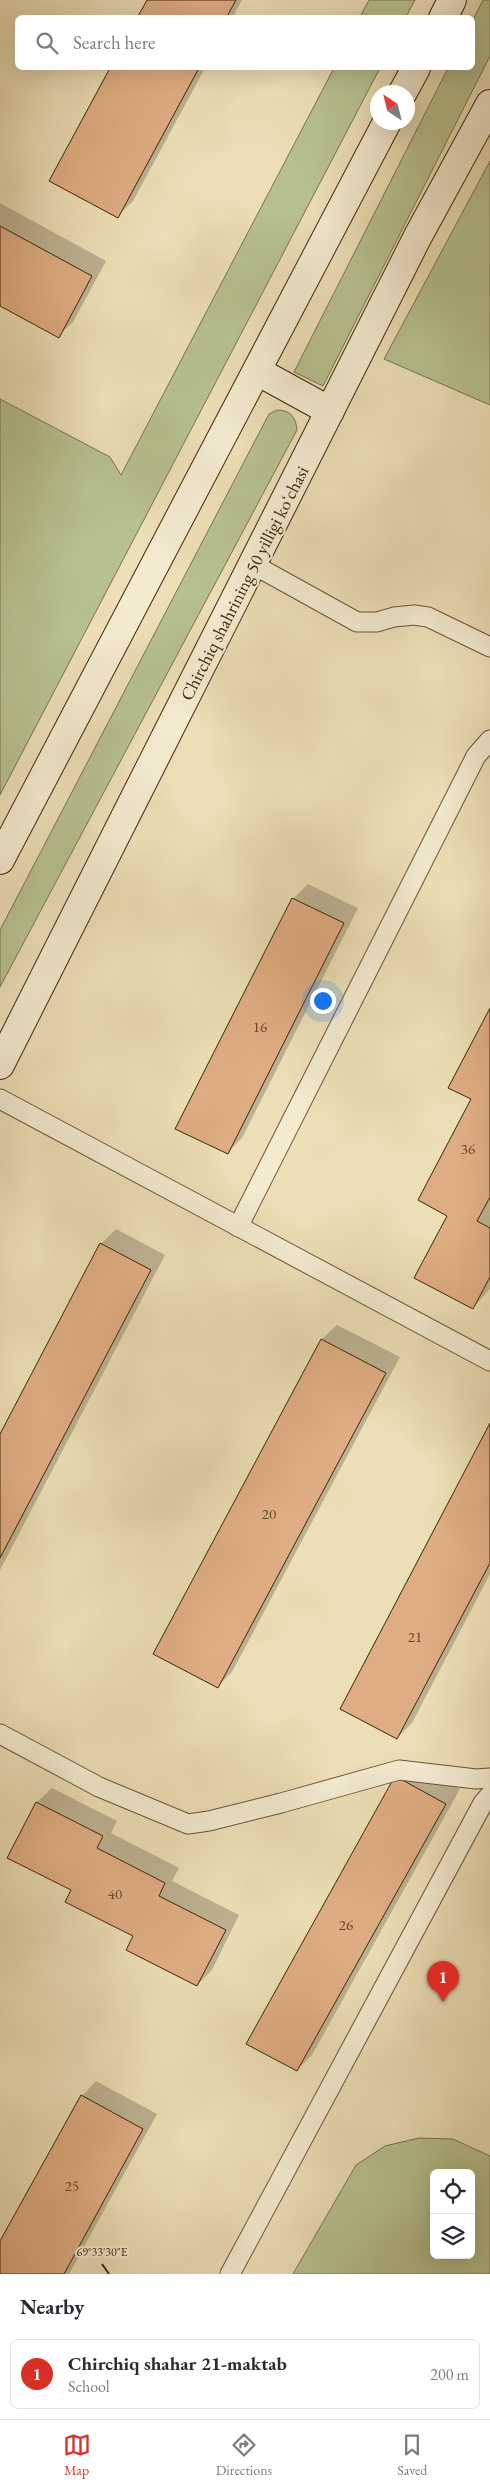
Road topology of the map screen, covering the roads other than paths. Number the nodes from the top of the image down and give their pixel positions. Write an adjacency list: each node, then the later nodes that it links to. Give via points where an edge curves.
1 (452, 0): 2 (main road)
2 (444, 15)
3 (415, 70): 4 (main road)
4 (407, 85)
5 (490, 104): 8 (main road, Chirchiq shahrining 50 yilligi koʻchasi, via 418,236)
6 (383, 130): 7 (main road)
7 (257, 371): 8 (main road); 12 (main road)
8 (330, 411): 9 (main road, Chirchiq shahrining 50 yilligi koʻchasi)
9 (254, 565): 10 (lane, via 357,622 377,622 394,616 428,617); 13 (main road, Chirchiq shahrining 50 yilligi koʻchasi)
10 (490, 647)
11 (490, 740): 15 (lane, via 476,756)
12 (0, 860)
13 (2, 1057)
14 (0, 1099): 15 (lane)
15 (238, 1227): 16 (lane)
16 (490, 1362)
17 (0, 1734): 18 (lane, via 99,1787 188,1824 281,1803 399,1770)
18 (490, 1778)
19 (490, 1795): 20 (lane)
20 (230, 2274)

